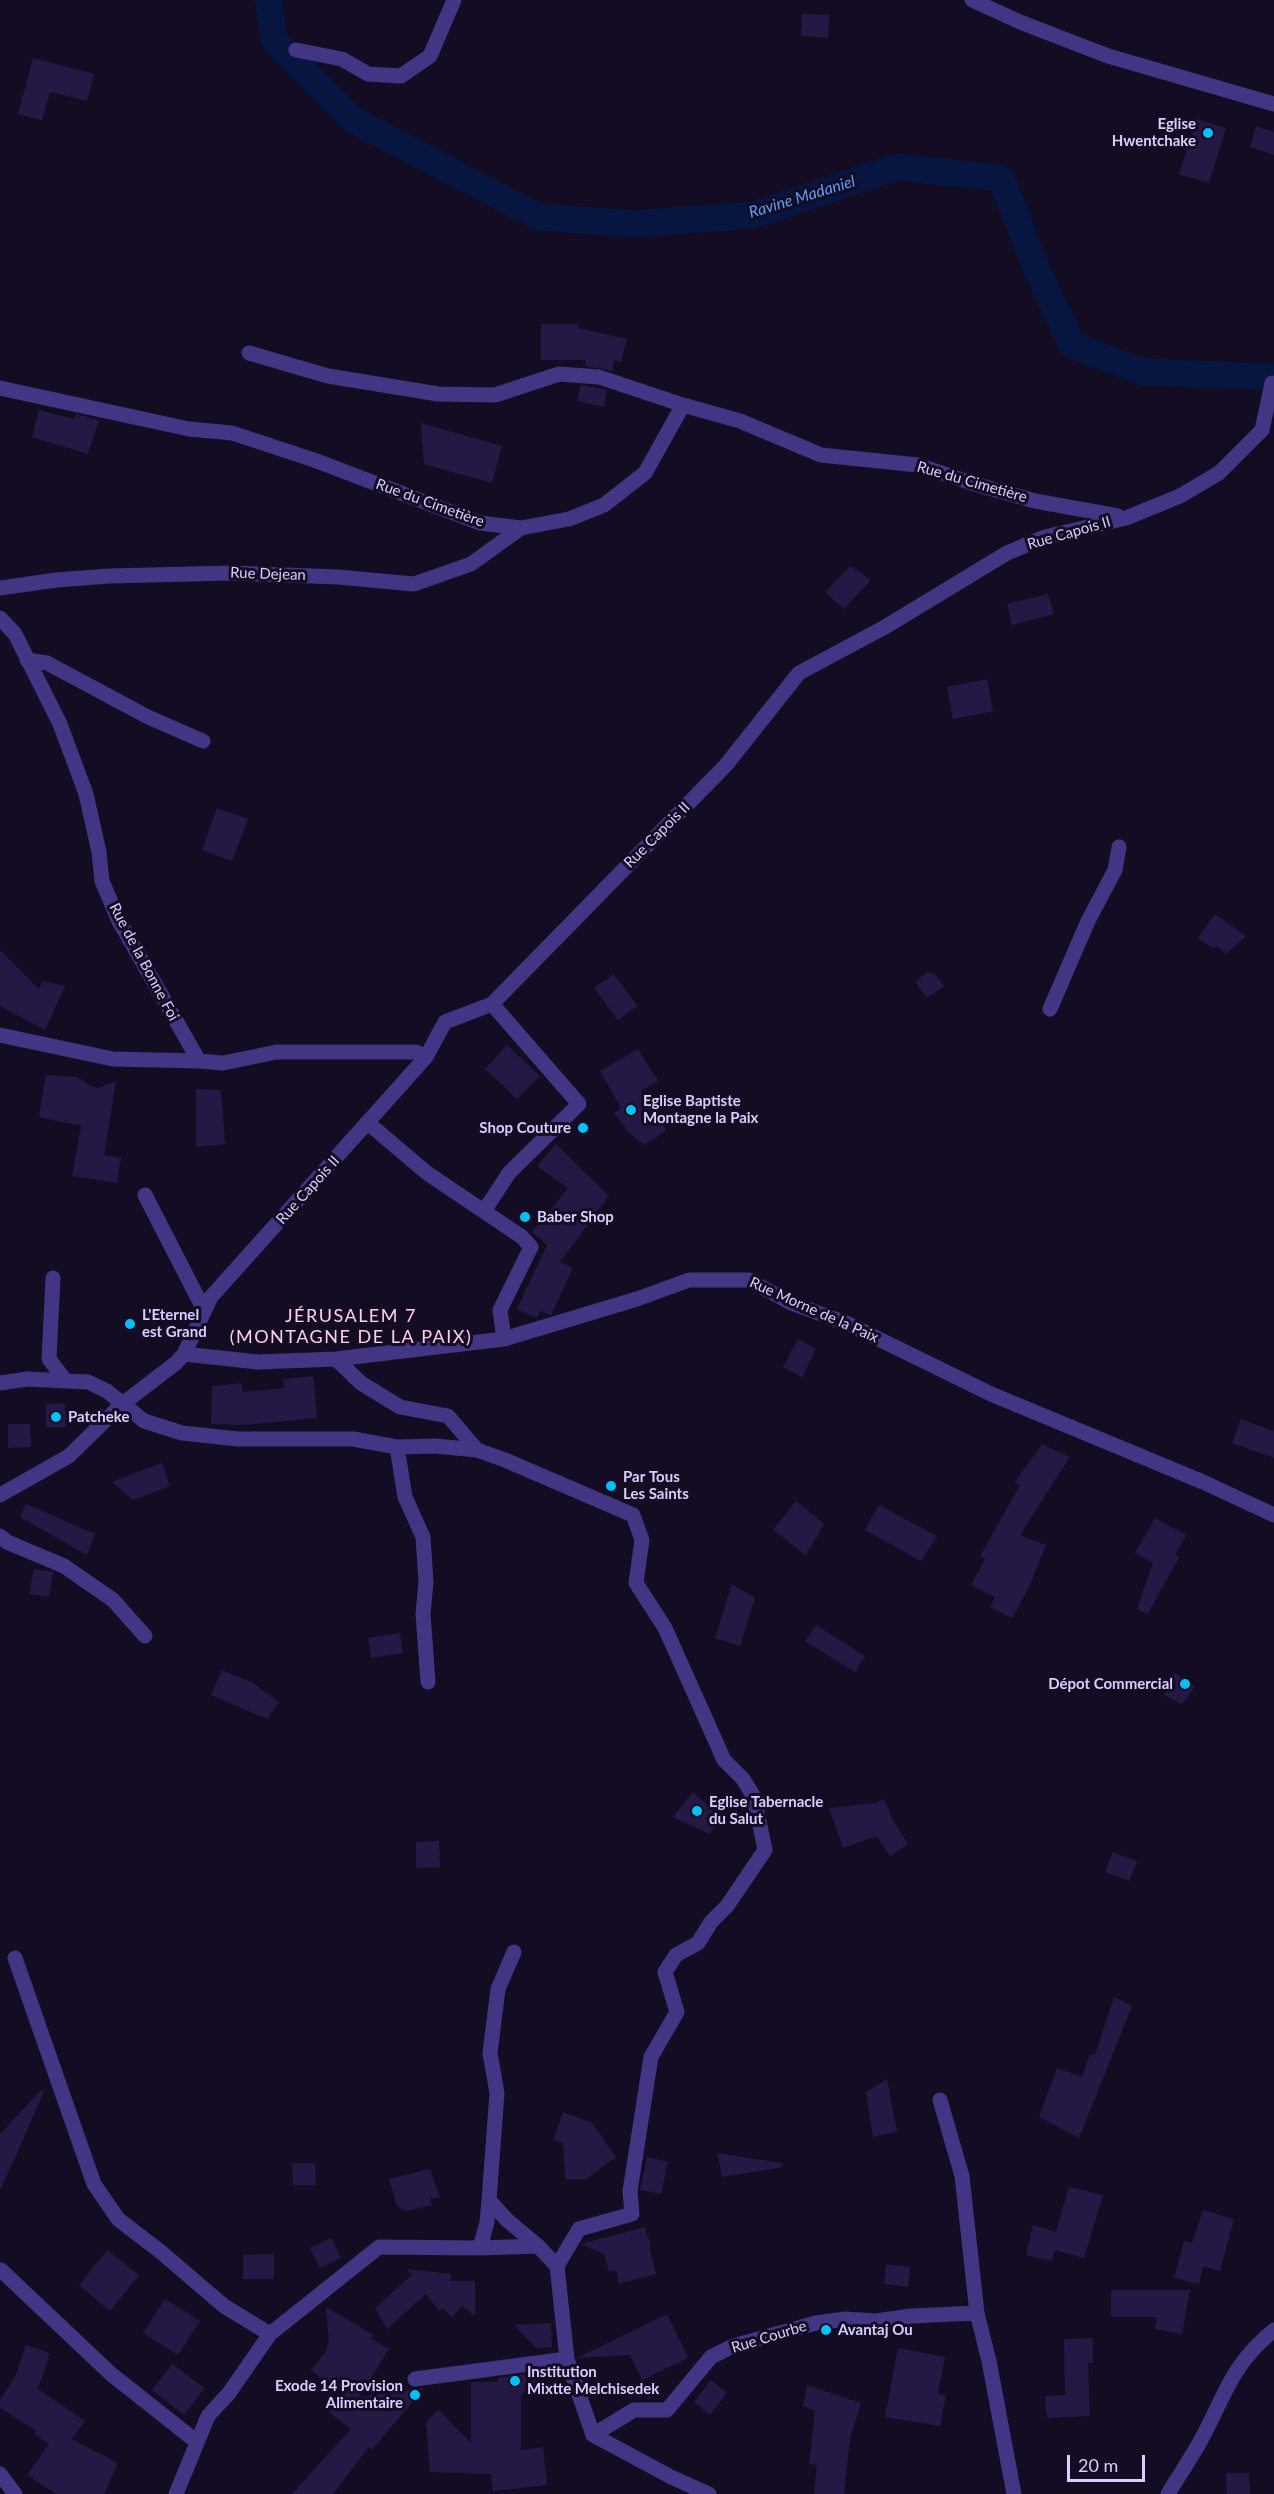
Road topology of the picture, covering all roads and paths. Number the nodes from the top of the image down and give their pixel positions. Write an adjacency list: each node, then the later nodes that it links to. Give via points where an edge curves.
1 (454, 0): 3 (street, via 430,56 401,76 368,74 342,59)
2 (972, 0): 4 (street, via 1108,56)
3 (296, 50)
4 (1274, 104)
5 (249, 353): 8 (street, via 328,376 438,394 495,395 559,374 599,377)
6 (1272, 383): 9 (street, Rue Capois II, via 1262,430 1219,473 1180,496)
7 (0, 388): 10 (street, Rue du Cimetière, via 189,429 232,433 480,523)
8 (683, 405): 9 (street, Rue du Cimetière, via 740,421 821,455 918,465 1035,501); 10 (street, Rue du Cimetière, via 645,473 604,505 569,519)
9 (1126, 518): 16 (street, Rue Capois II, via 1045,537 1007,553 885,627 799,673 726,765)
10 (520, 528): 11 (street, Rue Dejean, via 471,564 414,584 231,573 77,578)
11 (0, 588)
12 (0, 618): 13 (street, Rue de la Bonne Foi, via 15,634)
13 (27, 660): 14 (street, via 47,663 148,717); 20 (street, Rue de la Bonne Foi, via 60,724 86,794 102,881 119,921)
14 (204, 741)
15 (1119, 847): 17 (street, via 1115,870)
16 (492, 1004): 19 (street, Rue Capois II, via 445,1022); 23 (street, via 579,1104 509,1173)
17 (1050, 1009)
18 (0, 1035): 20 (street, via 112,1059)
19 (426, 1057): 20 (street, via 416,1052 277,1052 223,1063); 21 (street, Rue Capois II)
20 (199, 1061)
21 (368, 1123): 23 (street, via 427,1173); 25 (street, Rue Capois II, via 211,1297)
22 (145, 1195): 25 (street)
23 (484, 1211): 26 (street, via 531,1247 500,1310)
24 (53, 1278): 29 (street, via 49,1359)
25 (204, 1310): 27 (street, Rue Capois II)
26 (504, 1340): 28 (street, Rue Morne de la Paix); 35 (street, Rue Morne de la Paix, via 689,1280 750,1280 791,1303 846,1323 991,1394)
27 (184, 1354): 28 (street, Rue Morne de la Paix, via 258,1362); 31 (street, Rue Capois II)
28 (336, 1359): 33 (street, via 361,1383 400,1407 448,1416)
29 (65, 1380): 30 (street); 31 (street, via 88,1382 107,1391)
30 (0, 1383)
31 (121, 1405): 32 (street, via 144,1421 182,1433 238,1439 353,1439); 34 (street, Rue Capois II, via 69,1456)
32 (396, 1447): 33 (street); 38 (street, via 405,1497 423,1537)
33 (477, 1450): 45 (street, via 633,1515 642,1540 636,1583 665,1628 724,1760 754,1797 765,1850 698,1943 676,1955 665,1972 677,2012 651,2057 630,2191 632,2214 579,2229)
34 (0, 1495)
35 (1274, 1515)
36 (0, 1536): 37 (street, via 64,1566 113,1600)
37 (145, 1636)
38 (428, 1682)
39 (514, 1952): 42 (street, via 498,1989 489,2053 497,2093)
40 (15, 1958): 49 (street, via 94,2184 118,2219 224,2306)
41 (940, 2100): 47 (street, via 962,2176)
42 (489, 2200): 43 (street); 44 (street)
43 (538, 2246): 44 (street); 45 (street)
44 (480, 2248): 49 (street, via 379,2247)
45 (557, 2266): 50 (street)
46 (1, 2271): 53 (street, via 111,2374)
47 (977, 2313): 52 (street, Rue Courbe, via 826,2321 733,2346 711,2357 667,2410 634,2410); 58 (street)
48 (1274, 2330): 59 (street, via 1255,2345 1232,2376 1202,2439)
49 (270, 2334): 53 (street, via 208,2416)
50 (567, 2359): 51 (street); 52 (street)
51 (415, 2379)
52 (593, 2435): 57 (street)
53 (197, 2442): 56 (street)
54 (0, 2474): 55 (street)
55 (15, 2494)
56 (176, 2494)
57 (709, 2494)
58 (1014, 2494)
59 (1168, 2494)

